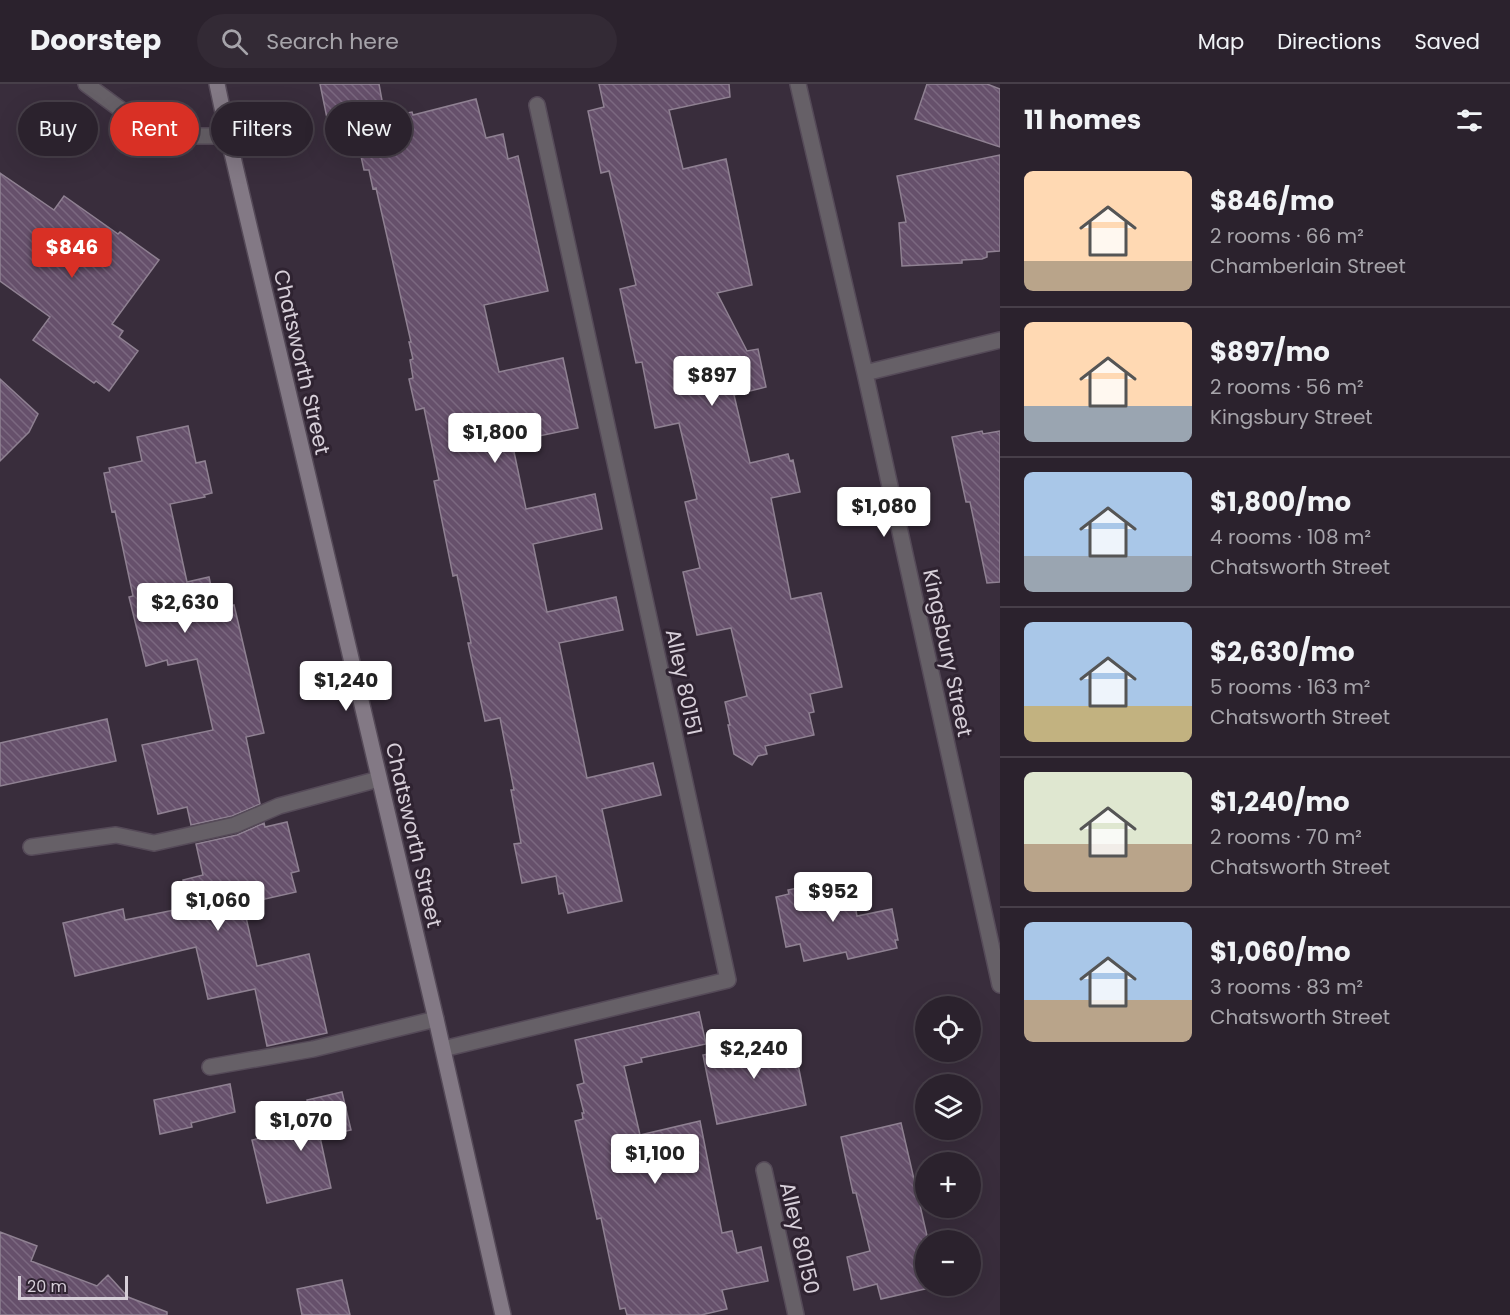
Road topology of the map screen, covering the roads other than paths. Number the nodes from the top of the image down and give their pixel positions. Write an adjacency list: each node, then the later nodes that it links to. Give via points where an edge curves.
1 (86, 84): 8 (street, via 135,120 169,136)
2 (217, 84): 5 (main road, Chatsworth Street)
3 (225, 84): 6 (main road)
4 (798, 84): 11 (street, Kingsbury Street)
5 (221, 102)
6 (221, 102)
7 (537, 105): 16 (street, Alley 80151, via 728,981)
8 (211, 136)
9 (233, 156): 12 (main road, Chatsworth Street)
10 (1000, 340): 11 (street)
11 (865, 372): 14 (street, Kingsbury Street)
12 (379, 779): 13 (street, via 279,806 235,825 154,843 116,835); 15 (main road, Chatsworth Street)
13 (31, 847)
14 (1000, 985)
15 (436, 1019): 16 (main road, Chatsworth Street); 17 (street, via 313,1049)
16 (443, 1049): 19 (main road, Chatsworth Street)
17 (210, 1068)
18 (764, 1170): 20 (street, Alley 80150)
19 (503, 1315)
20 (796, 1315)

